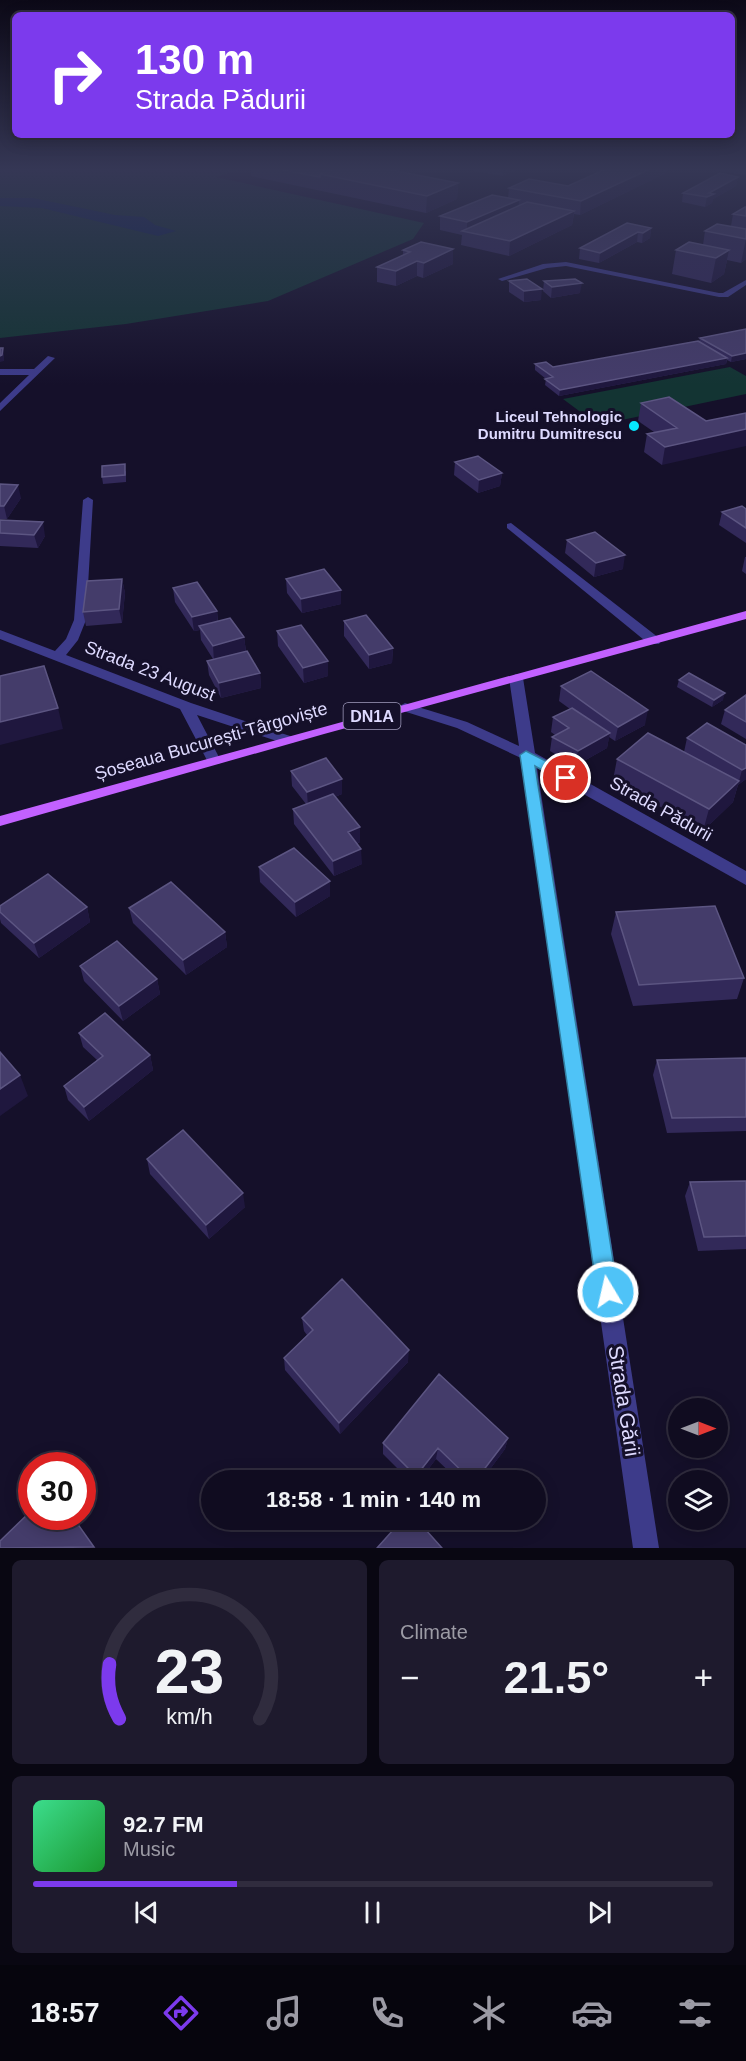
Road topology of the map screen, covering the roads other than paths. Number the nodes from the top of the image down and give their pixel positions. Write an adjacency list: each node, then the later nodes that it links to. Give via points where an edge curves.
1 (502, 279): 2 (street, via 567,264 719,296)
2 (746, 282)
3 (51, 358): 5 (street)
4 (0, 372): 5 (street)
5 (36, 372): 6 (street)
6 (0, 408)
7 (88, 500): 12 (street, via 80,620 72,640)
8 (511, 526): 11 (street)
9 (746, 615): 11 (main road, Șoseaua București-Târgoviște / DN1A)
10 (0, 634): 12 (street, Strada 23 August)
11 (654, 640): 13 (main road, Șoseaua București-Târgoviște / DN1A)
12 (58, 655): 14 (street, Strada 23 August)
13 (516, 678): 15 (main road, Șoseaua București-Târgoviște / DN1A); 17 (street, Strada Gării)
14 (186, 706): 16 (street, Strada 23 August); 18 (street)
15 (405, 707): 16 (main road, Șoseaua București-Târgoviște / DN1A); 17 (street, Strada Pădurii, via 462,725)
16 (288, 740): 18 (main road, Șoseaua București-Târgoviște / DN1A)
17 (526, 755): 20 (street, Strada Pădurii); 21 (street, Strada Gării)
18 (214, 761): 19 (main road, Șoseaua București-Târgoviște / DN1A)
19 (0, 821)
20 (746, 879)
21 (646, 1548)

